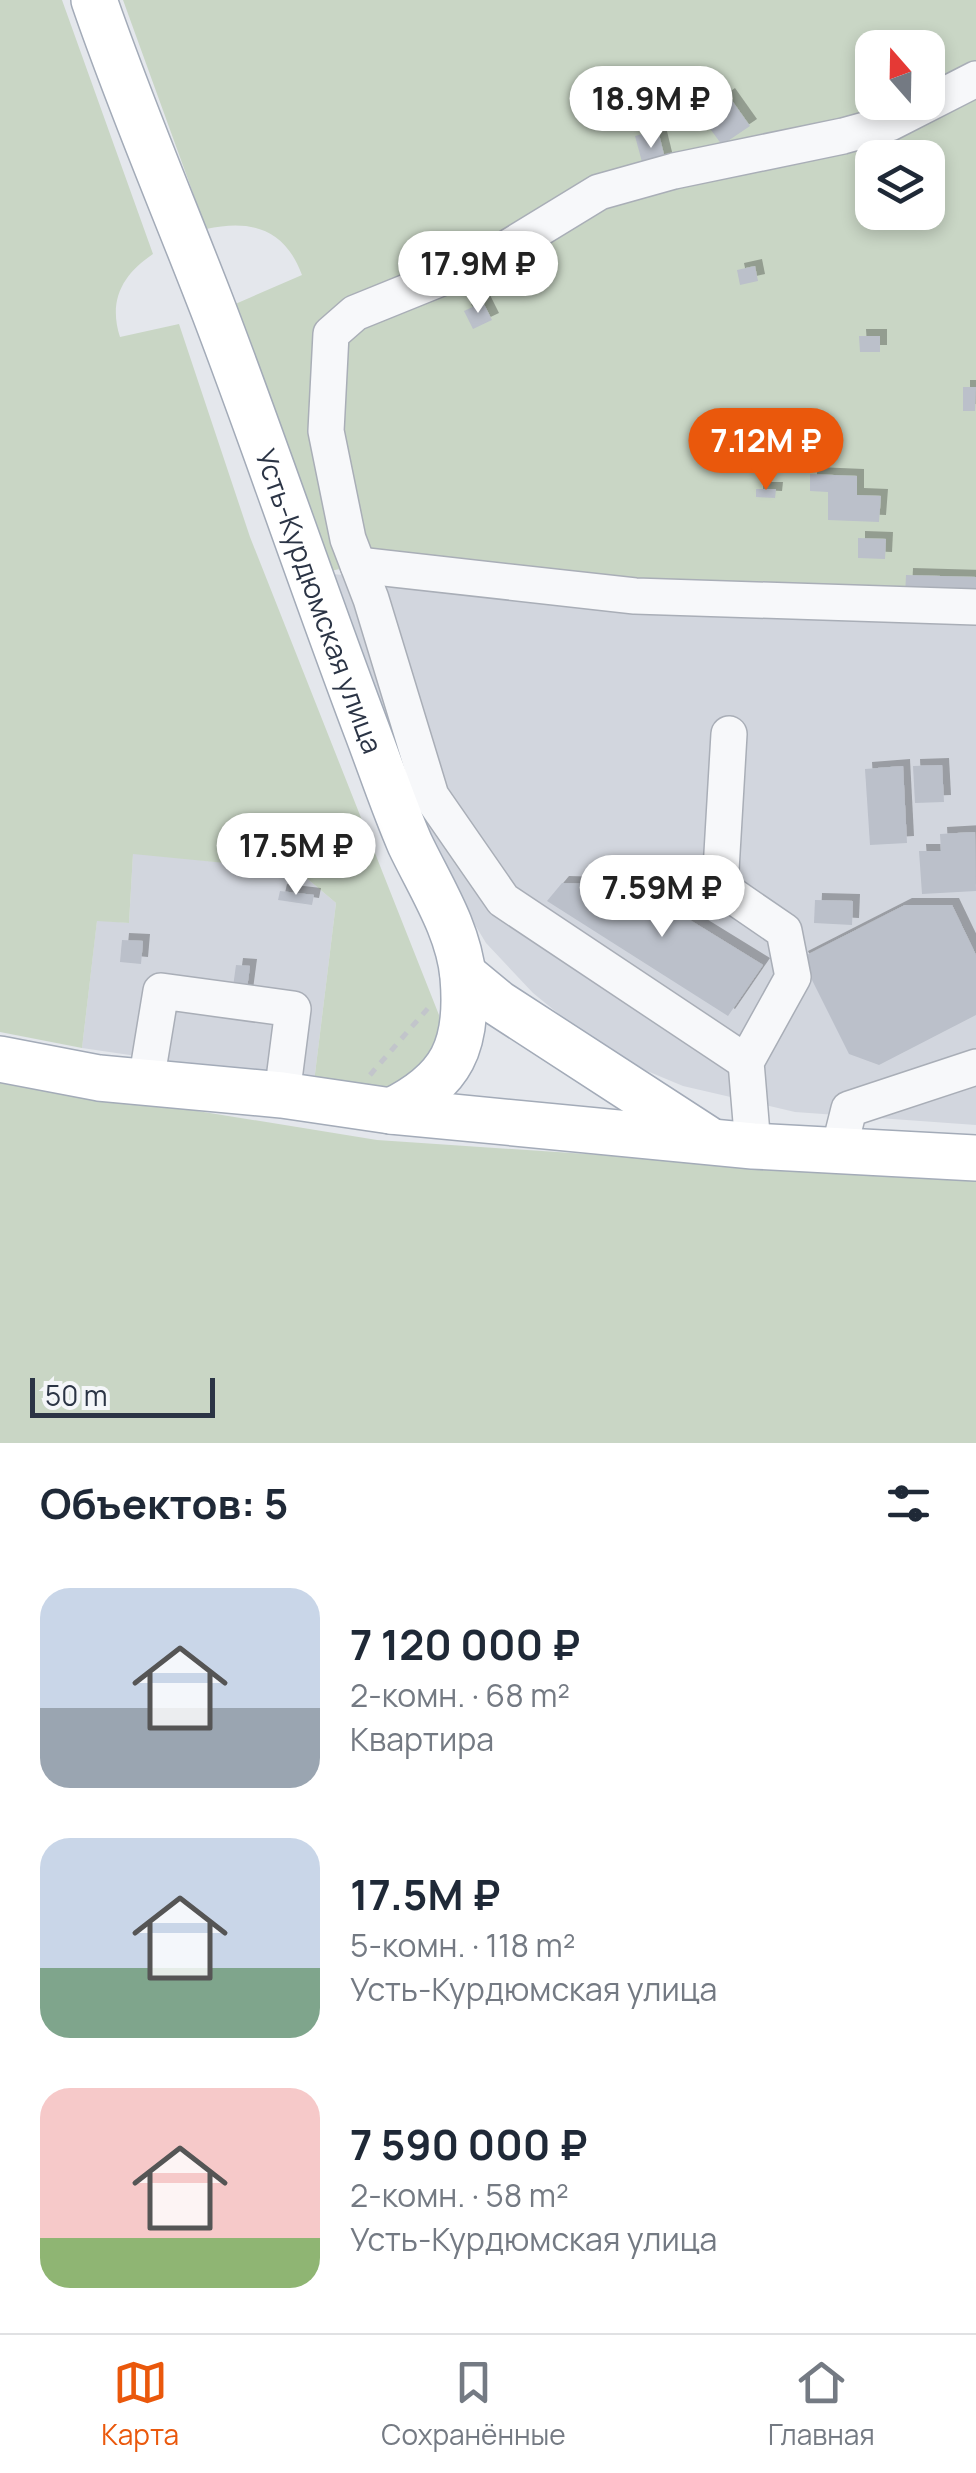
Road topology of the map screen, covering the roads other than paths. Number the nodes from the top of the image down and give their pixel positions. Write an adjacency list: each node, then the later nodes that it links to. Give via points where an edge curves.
1 (94, 0): 6 (main road, Усть-Курдюмская улица, via 409,840 450,927)
2 (976, 79): 3 (lane, via 890,123 599,192 490,258 356,313 331,334 326,432)
3 (358, 565): 4 (lane, via 634,596); 8 (lane, via 431,796 503,900)
4 (976, 608)
5 (730, 734): 8 (lane, via 720,887 784,931 793,977)
6 (448, 988): 11 (main road, Усть-Курдюмская улица, via 459,1042 448,1070 422,1096); 13 (main road, via 498,1003)
7 (0, 1058): 10 (main road)
8 (746, 1062): 13 (lane)
9 (976, 1067): 14 (lane, via 848,1109)
10 (146, 1082): 12 (main road); 12 (lane, via 161,990 292,1008)
11 (380, 1094): 12 (main road); 13 (main road)
12 (282, 1095)
13 (733, 1144): 14 (main road)
14 (838, 1153): 15 (main road)
15 (976, 1158)

